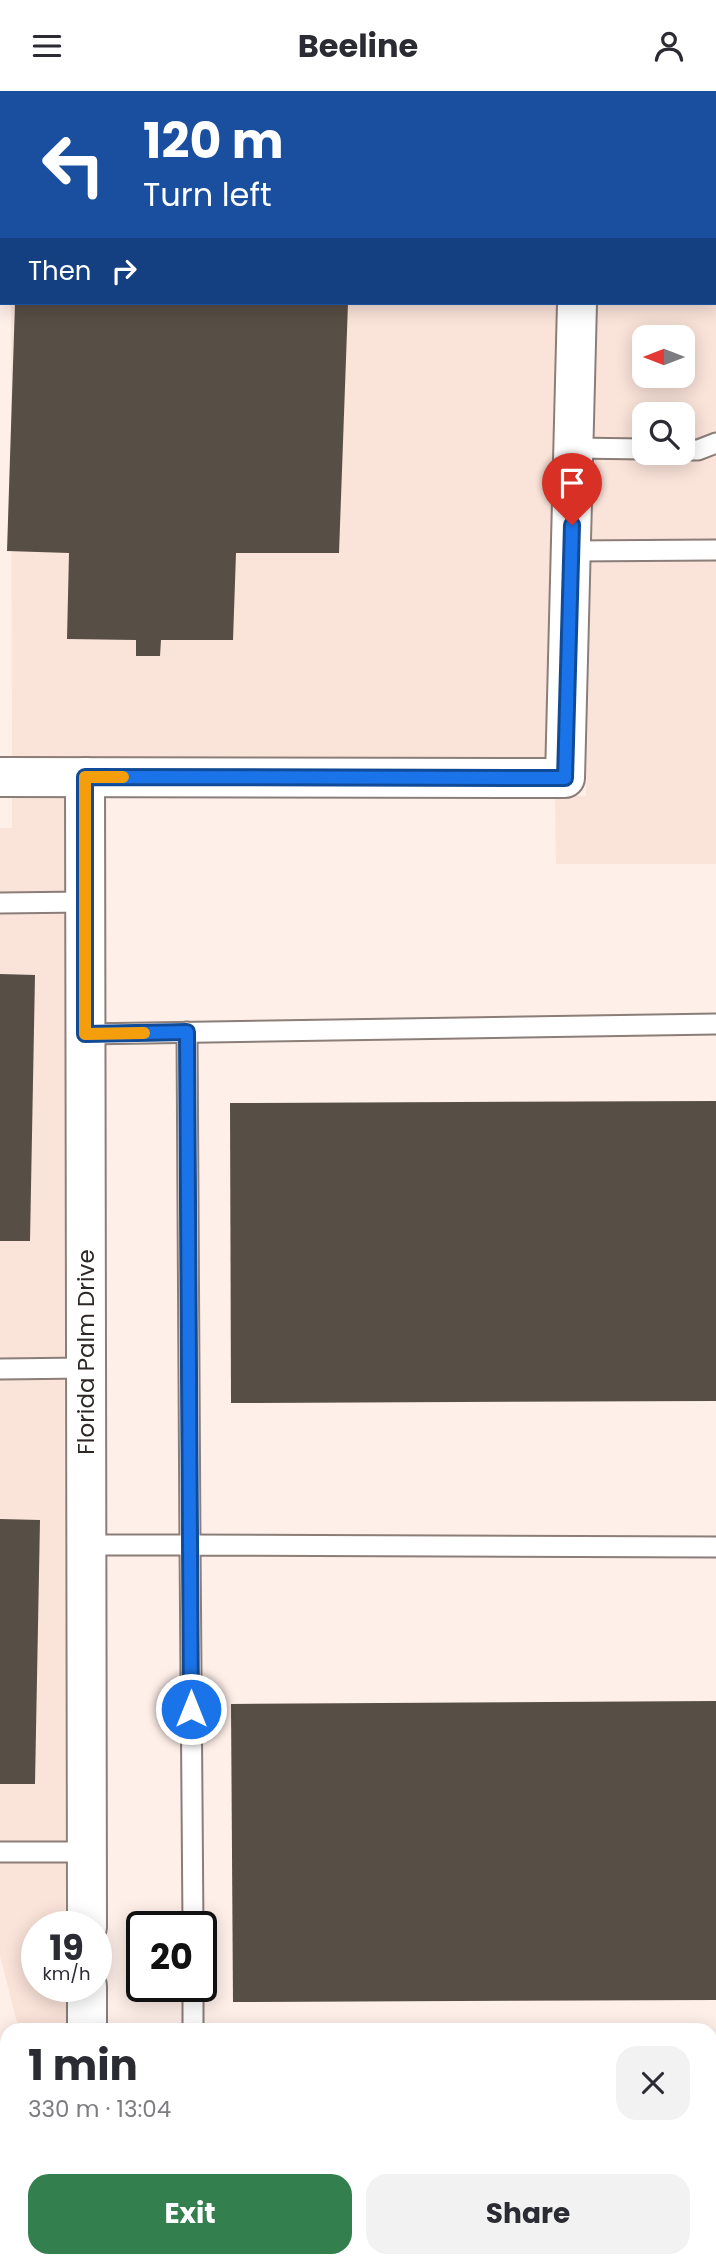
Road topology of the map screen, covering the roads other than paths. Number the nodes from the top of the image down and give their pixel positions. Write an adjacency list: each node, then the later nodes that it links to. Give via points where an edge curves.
1 (577, 305): 3 (street)
2 (716, 443): 5 (lane)
3 (574, 448): 4 (lane); 7 (street)
4 (632, 449)
5 (695, 450)
6 (716, 550): 7 (lane)
7 (571, 551): 9 (street, via 565,778)
8 (0, 777): 9 (street)
9 (85, 777): 10 (street, Florida Palm Drive)
10 (85, 902): 11 (lane); 14 (street, Florida Palm Drive)
11 (0, 903)
12 (716, 1024): 13 (lane)
13 (187, 1032): 14 (lane); 18 (lane)
14 (85, 1034): 15 (street, Florida Palm Drive)
15 (85, 1368): 16 (lane); 17 (street, Florida Palm Drive)
16 (0, 1369)
17 (86, 1545): 18 (lane); 20 (street, Florida Palm Drive)
18 (190, 1545): 19 (lane); 23 (lane)
19 (716, 1547)
20 (87, 1851): 21 (lane); 22 (street, Florida Palm Drive)
21 (0, 1852)
22 (87, 1911)
23 (192, 1911)
24 (87, 2002): 26 (street)
25 (193, 2002): 27 (lane)
26 (87, 2023)
27 (193, 2023)

